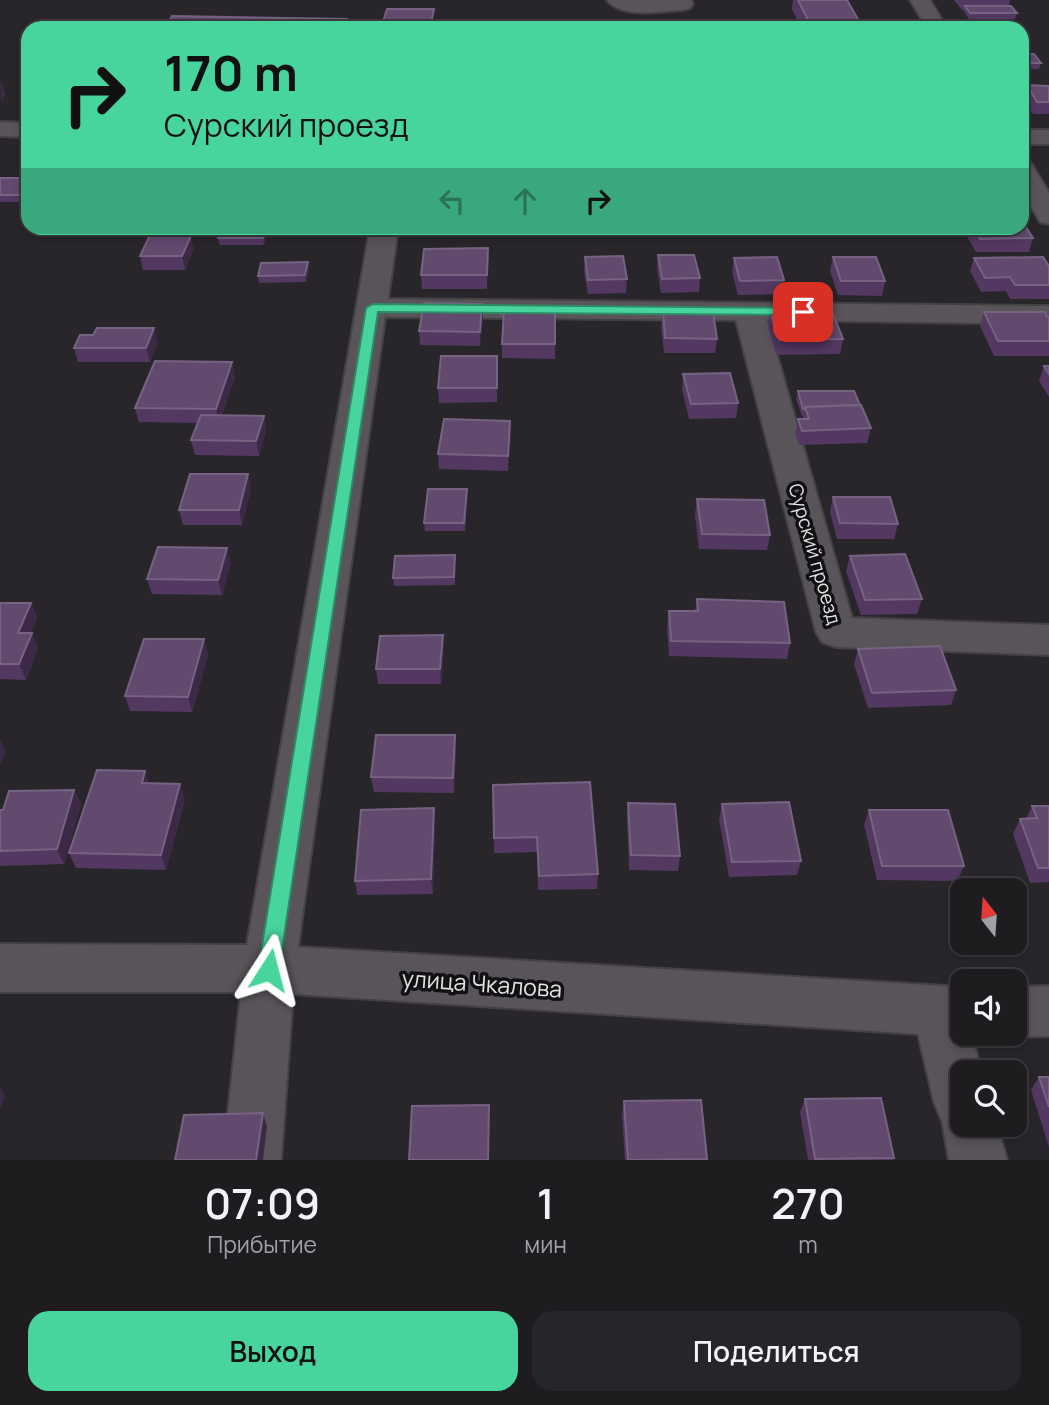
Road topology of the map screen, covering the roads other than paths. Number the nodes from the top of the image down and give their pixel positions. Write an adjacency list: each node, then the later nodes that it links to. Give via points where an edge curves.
1 (617, 0): 2 (street, via 634,6 683,4)
2 (681, 0)
3 (920, 0): 4 (street)
4 (933, 21)
5 (0, 129): 6 (street)
6 (21, 130)
7 (1029, 137): 8 (street)
8 (1049, 137)
9 (1029, 180): 10 (street)
10 (1049, 216)
11 (383, 235): 12 (street)
12 (373, 308): 13 (street); 17 (street)
13 (749, 311): 14 (street); 15 (street, Сурский проезд, via 836,632)
14 (1049, 315)
15 (1049, 640)
16 (0, 968): 17 (street, улица Чкалова)
17 (269, 970): 20 (street, улица Чкалова); 22 (street)
18 (1049, 1011): 19 (street)
19 (1027, 1012)
20 (950, 1013)
21 (972, 1137): 23 (street)
22 (252, 1160)
23 (978, 1160)

